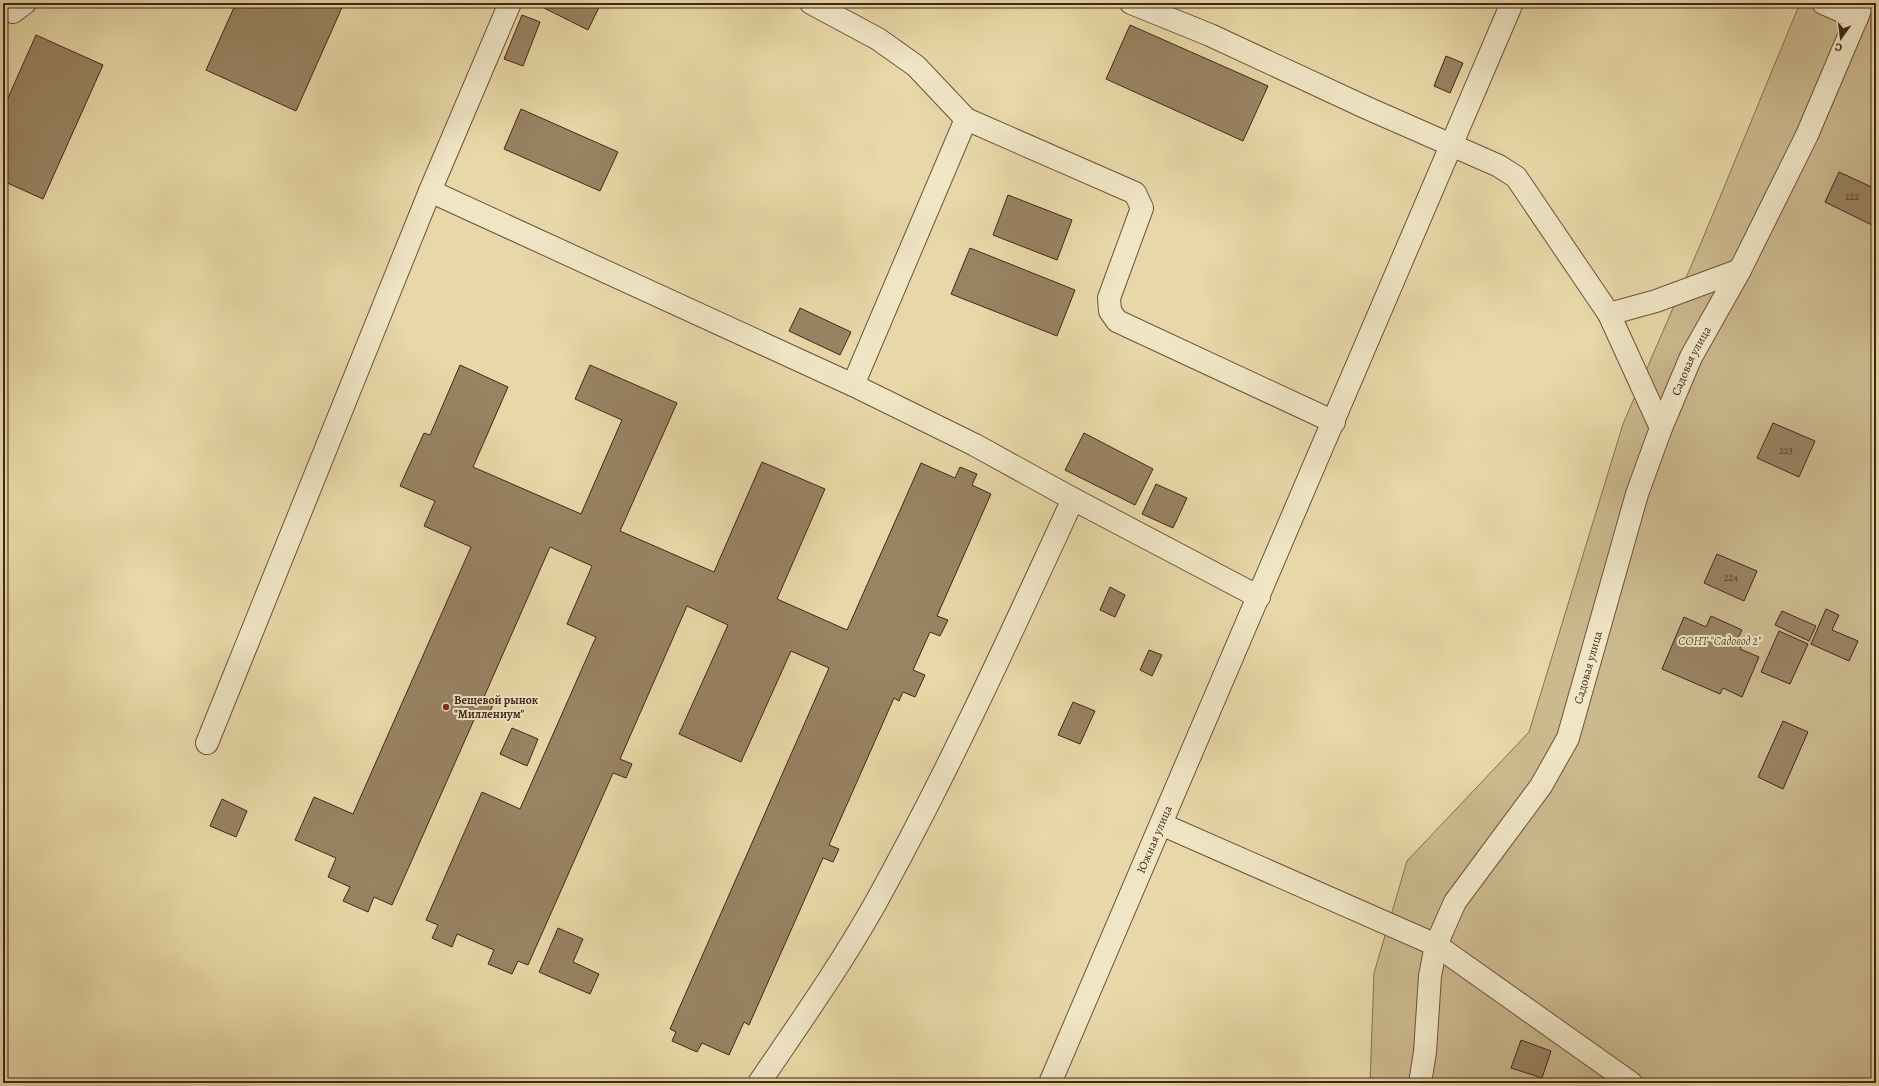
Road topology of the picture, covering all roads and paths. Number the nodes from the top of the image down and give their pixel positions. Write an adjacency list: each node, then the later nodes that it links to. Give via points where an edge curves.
1 (510, 3): 9 (street)
2 (810, 3): 7 (street, via 878,39 916,66)
3 (1131, 3): 8 (street, via 1210,35)
4 (1512, 3): 8 (street, Южная улица)
5 (1823, 3): 6 (street)
6 (1860, 11): 10 (street, Садовая улица, via 1807,135)
7 (966, 119): 12 (street); 13 (street, via 1135,192 1142,208 1108,298 1110,311 1117,321)
8 (1451, 146): 11 (street, via 1499,166 1516,177); 13 (street, Южная улица)
9 (430, 191): 12 (street); 17 (street)
10 (1740, 270): 11 (street, via 1656,301); 14 (street, Садовая улица, via 1691,357)
11 (1609, 314): 14 (street)
12 (853, 385): 15 (street, via 975,445)
13 (1334, 422): 16 (street, Южная улица)
14 (1661, 428): 19 (street, Садовая улица, via 1637,494 1568,738 1541,786 1455,902)
15 (1073, 499): 16 (street); 20 (street, via 969,725 874,904 809,1009)
16 (1259, 597): 18 (street, Южная улица)
17 (207, 743)
18 (1161, 824): 19 (street); 21 (street, Южная улица)
19 (1436, 945): 22 (street, Садовая улица, via 1430,976 1425,1052); 23 (street)
20 (759, 1083)
21 (1050, 1083)
22 (1420, 1083)
23 (1631, 1083)

